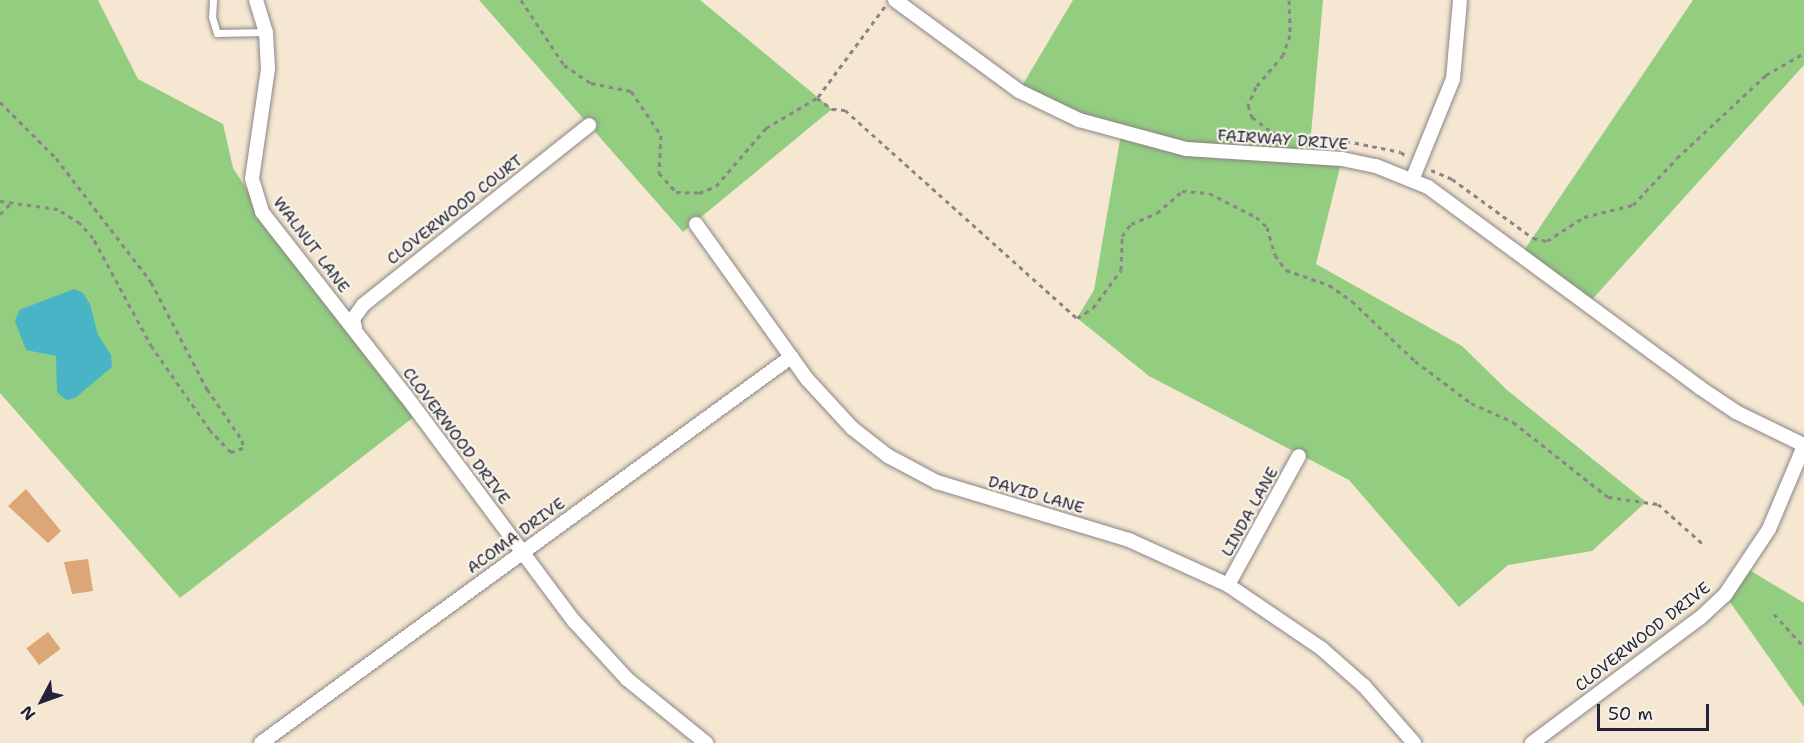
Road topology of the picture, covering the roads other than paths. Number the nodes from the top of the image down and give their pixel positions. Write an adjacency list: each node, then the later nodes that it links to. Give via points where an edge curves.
1 (213, 0): 5 (lane, via 212,17 217,33)
2 (256, 0): 5 (street, WALNUT LANE)
3 (895, 0): 7 (street, FAIRWAY DRIVE, via 1019,91 1079,120 1164,145 1219,153 1342,159)
4 (1460, 0): 7 (street, via 1453,79)
5 (267, 32): 9 (street, WALNUT LANE, via 268,69 254,144 254,190 268,222)
6 (589, 125): 9 (street, CLOVERWOOD COURT, via 363,305 353,319)
7 (1412, 180): 11 (street, FAIRWAY DRIVE, via 1448,200 1699,387 1756,423)
8 (696, 224): 10 (street, DAVID LANE)
9 (355, 328): 13 (street, CLOVERWOOD DRIVE)
10 (791, 357): 13 (street, ACOMA DRIVE); 14 (street, DAVID LANE, via 852,428 907,467 958,490 1130,540)
11 (1804, 446): 18 (street, CLOVERWOOD DRIVE, via 1769,529 1725,595 1700,618)
12 (1299, 456): 14 (street, LINDA LANE)
13 (522, 552): 15 (street, ACOMA DRIVE); 16 (street, CLOVERWOOD DRIVE, via 611,663)
14 (1228, 585): 17 (street, DAVID LANE, via 1322,649 1364,686)
15 (261, 743)
16 (706, 743)
17 (1414, 743)
18 (1532, 743)

